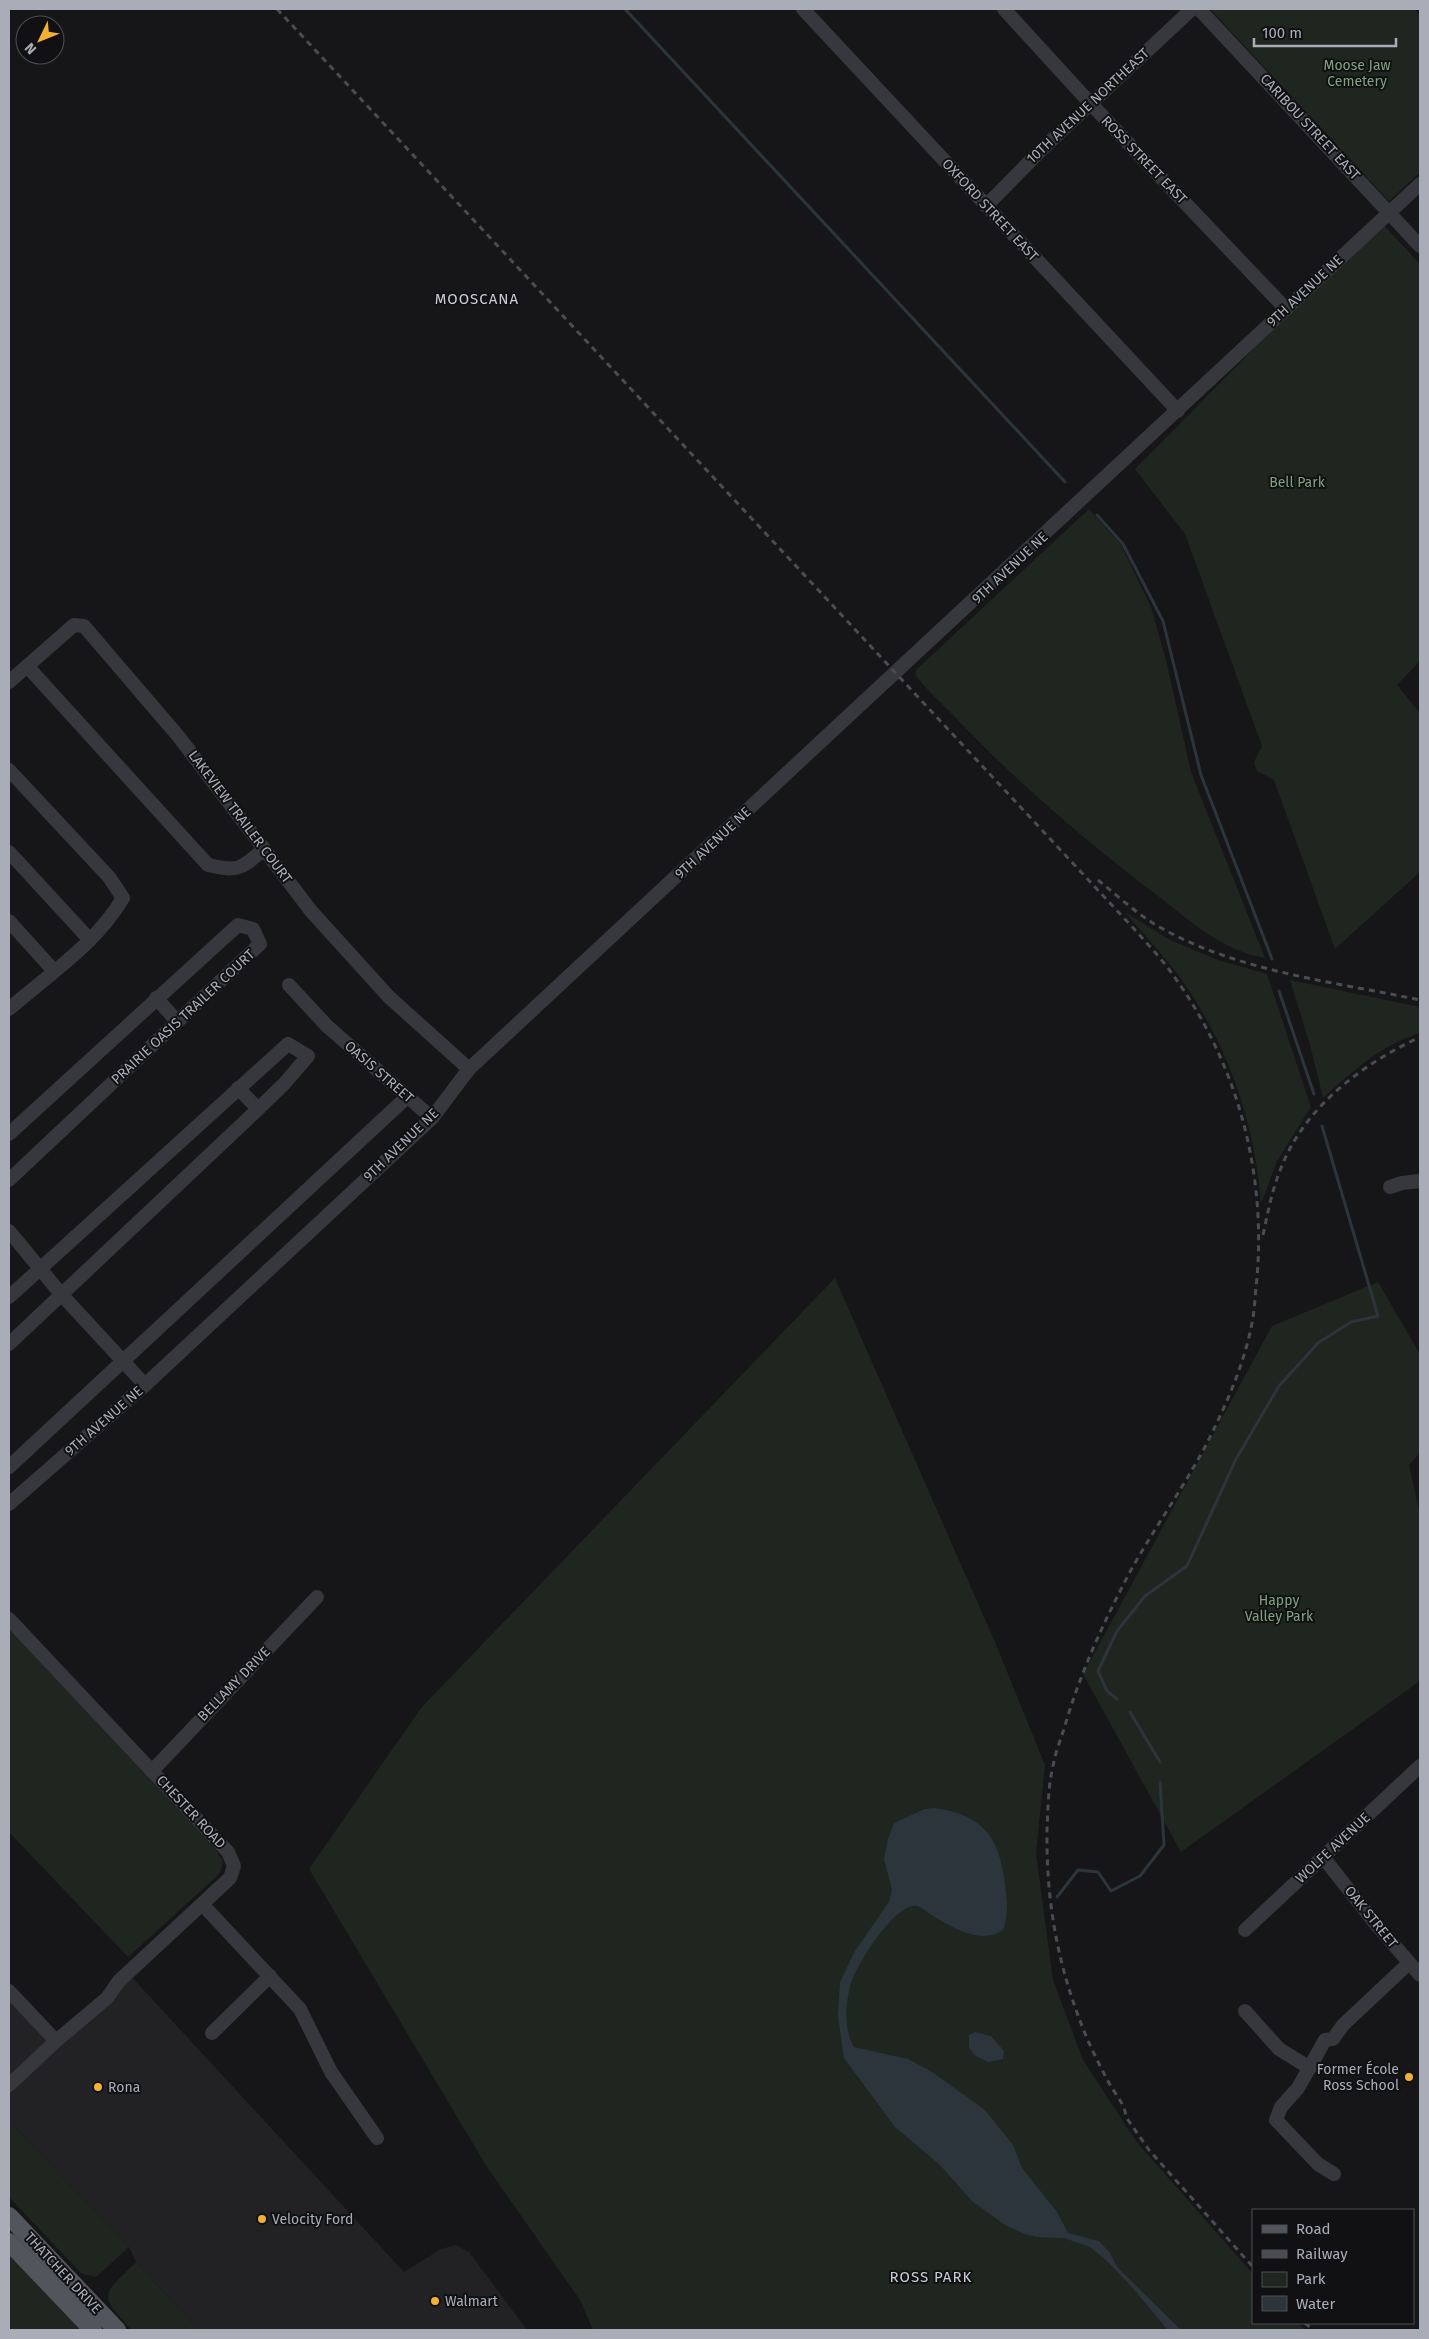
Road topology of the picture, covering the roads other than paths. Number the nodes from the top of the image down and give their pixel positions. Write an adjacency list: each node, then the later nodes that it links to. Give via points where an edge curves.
1 (803, 9): 7 (street, OXFORD STREET EAST)
2 (1004, 9): 5 (street, ROSS STREET EAST)
3 (1192, 9): 5 (street, 10TH AVENUE NORTHEAST)
4 (1200, 9): 8 (street, CARIBOU STREET EAST)
5 (1090, 103): 7 (street, 10TH AVENUE NORTHEAST); 10 (street, ROSS STREET EAST)
6 (1420, 184): 8 (street, 9TH AVENUE NE)
7 (986, 206): 11 (street, OXFORD STREET EAST)
8 (1389, 213): 9 (street, CARIBOU STREET EAST); 10 (street, 9TH AVENUE NE)
9 (1420, 246)
10 (1286, 309): 11 (street, 9TH AVENUE NE)
11 (1178, 411): 24 (street, 9TH AVENUE NE)
12 (27, 666): 13 (street, LAKEVIEW TRAILER COURT); 15 (street, via 208,865 228,870 244,866); 15 (street, LAKEVIEW TRAILER COURT, via 74,625 84,626 179,737)
13 (9, 682)
14 (9, 770): 18 (street, via 109,877 123,898 111,919)
15 (264, 849): 24 (street, LAKEVIEW TRAILER COURT, via 311,911 389,997)
16 (9, 852): 18 (street)
17 (9, 921): 19 (street)
18 (90, 940): 19 (street)
19 (54, 971): 22 (street)
20 (289, 985): 26 (street, OASIS STREET, via 327,1026)
21 (156, 998): 23 (street); 23 (street, PRAIRIE OASIS TRAILER COURT, via 238,925 254,929 260,944); 29 (street, PRAIRIE OASIS TRAILER COURT)
22 (11, 1003)
23 (177, 1021): 30 (street, PRAIRIE OASIS TRAILER COURT)
24 (469, 1070): 28 (street, 9TH AVENUE NE)
25 (238, 1088): 27 (street); 27 (street, via 288,1044 308,1056); 34 (street)
26 (407, 1097): 28 (street, OASIS STREET); 38 (street)
27 (258, 1109): 35 (street)
28 (432, 1118): 39 (street, 9TH AVENUE NE)
29 (9, 1134)
30 (9, 1180)
31 (1420, 1181): 32 (street)
32 (1390, 1187)
33 (9, 1231): 34 (street)
34 (40, 1267): 35 (street); 36 (street)
35 (61, 1294): 37 (street); 38 (street)
36 (9, 1297)
37 (9, 1344)
38 (122, 1361): 39 (street); 40 (street)
39 (145, 1385): 41 (street, 9TH AVENUE NE)
40 (9, 1467)
41 (9, 1504)
42 (317, 1597): 45 (street, BELLAMY DRIVE)
43 (9, 1619): 45 (street, CHESTER ROAD)
44 (1420, 1766): 46 (street, WOLFE AVENUE)
45 (152, 1771): 47 (street, CHESTER ROAD, via 228,1852 234,1866 230,1878)
46 (1323, 1857): 48 (street, WOLFE AVENUE); 49 (street, OAK STREET)
47 (202, 1904): 50 (street); 54 (street, CHESTER ROAD, via 119,1981 107,1998)
48 (1245, 1930)
49 (1417, 1970): 55 (street, via 1343,2025 1333,2039 1324,2040)
50 (270, 1976): 53 (street); 57 (street, via 307,2019 331,2072)
51 (9, 1991): 54 (street)
52 (1245, 2011): 55 (street, via 1279,2049)
53 (212, 2032)
54 (56, 2041): 56 (street, CHESTER ROAD)
55 (1310, 2068): 58 (street, via 1281,2107 1276,2120 1318,2164)
56 (9, 2085)
57 (378, 2138)
58 (1334, 2174)
59 (9, 2216): 62 (main road, THATCHER DRIVE)
60 (9, 2242): 61 (main road, THATCHER DRIVE)
61 (93, 2330)
62 (117, 2330)

